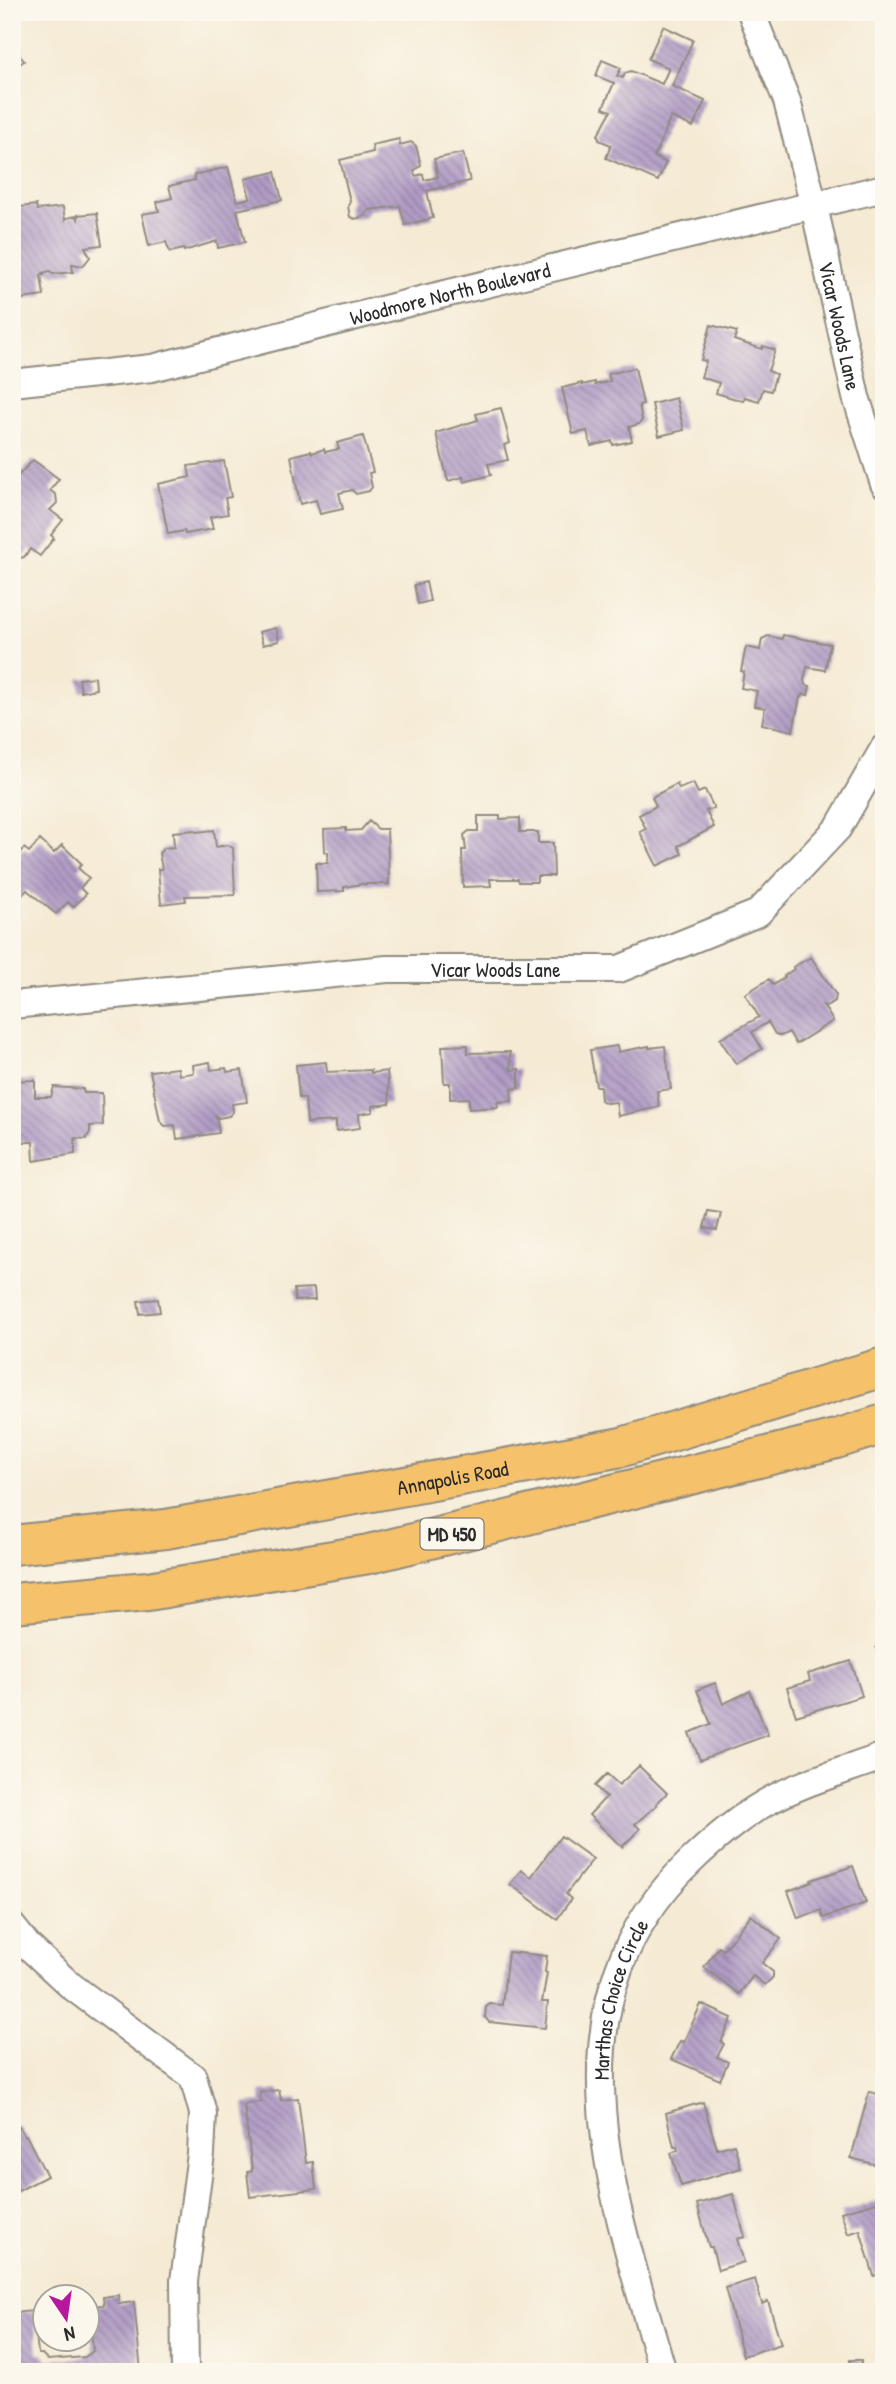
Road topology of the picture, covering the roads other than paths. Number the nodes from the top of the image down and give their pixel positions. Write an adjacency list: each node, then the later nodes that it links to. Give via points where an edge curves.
1 (751, 12): 3 (street, Vicar Woods Lane, via 787,101)
2 (884, 188): 3 (street, Woodmore North Boulevard)
3 (814, 206): 4 (street, Woodmore North Boulevard, via 152,368); 5 (street, Vicar Woods Lane, via 856,397)
4 (12, 383)
5 (884, 485)
6 (884, 748): 7 (street, Vicar Woods Lane, via 838,828 758,913 619,969 387,969)
7 (12, 1005)
8 (884, 1367): 10 (main road, Annapolis Road, via 622,1447 166,1529)
9 (884, 1424): 11 (main road, MD 450, via 369,1554 148,1591)
10 (12, 1545)
11 (12, 1602)
12 (884, 1756): 15 (street, Marthas Choice Circle, via 806,1784 742,1818 659,1894 625,1950 603,2025 601,2113 614,2192)
13 (12, 1926): 14 (street, via 69,1985 192,2077 203,2113 184,2281)
14 (185, 2372)
15 (663, 2372)

